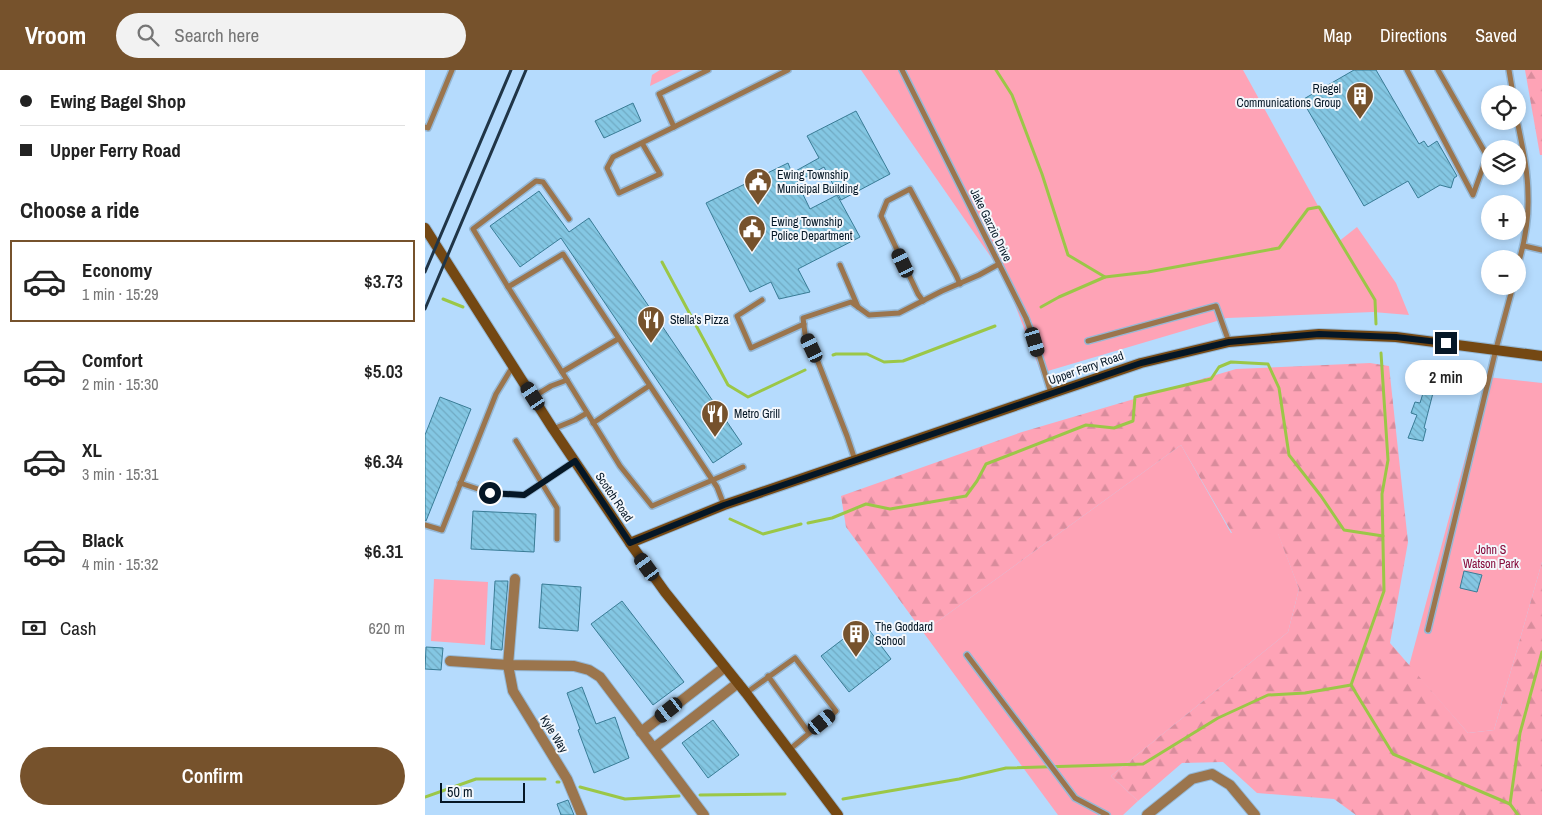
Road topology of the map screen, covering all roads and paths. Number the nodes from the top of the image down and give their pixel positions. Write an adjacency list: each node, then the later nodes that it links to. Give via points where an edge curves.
1 (452, 70): 9 (lane, via 428,128)
2 (708, 70): 10 (lane, via 659,94)
3 (788, 70): 10 (lane)
4 (903, 70): 20 (lane, Jake Garzio Drive)
5 (1407, 70): 14 (lane, via 1473,195)
6 (1438, 70): 12 (lane)
7 (1509, 70): 8 (lane)
8 (1512, 85)
9 (425, 127)
10 (674, 127): 11 (lane)
11 (642, 143): 11 (lane, via 613,157 607,168 619,192 661,174)
12 (1481, 143)
13 (1526, 171): 17 (lane, via 1528,196)
14 (1481, 176)
15 (569, 219): 23 (lane, via 543,182 536,182 473,229)
16 (425, 228): 34 (main road, Scotch Road)
17 (1523, 246): 18 (lane); 19 (lane)
18 (1522, 250)
19 (1542, 250)
20 (999, 264): 22 (lane); 38 (lane, Jake Garzio Drive, via 1032,334)
21 (840, 265): 27 (lane)
22 (959, 284): 26 (lane); 26 (lane, via 910,189 887,201 881,216)
23 (508, 287): 29 (lane, via 563,254); 35 (lane)
24 (1511, 295): 32 (lane)
25 (762, 300): 28 (lane, via 737,316 751,348)
26 (923, 301): 27 (lane, via 899,313 869,315)
27 (858, 308): 28 (lane, via 851,302 803,318)
28 (804, 324): 44 (lane, via 805,334)
29 (618, 339): 35 (lane); 37 (lane)
30 (1087, 342): 31 (lane, via 1216,306)
31 (1229, 342): 32 (main road, Upper Ferry Road, via 1319,334 1396,337); 38 (main road, Upper Ferry Road, via 1141,363)
32 (1496, 349): 33 (main road, Upper Ferry Road); 55 (lane)
33 (1542, 356)
34 (513, 366): 39 (main road, Scotch Road); 48 (lane, via 496,394)
35 (562, 372): 36 (lane)
36 (567, 380): 39 (lane); 40 (lane)
37 (649, 386): 41 (lane); 47 (lane)
38 (1051, 393): 44 (main road, Upper Ferry Road)
39 (533, 396): 42 (main road, Scotch Road)
40 (587, 413): 41 (lane); 42 (lane)
41 (593, 423): 47 (lane, via 620,466 652,506)
42 (553, 429): 45 (main road, Scotch Road)
43 (516, 441): 49 (lane)
44 (855, 460): 50 (main road, Upper Ferry Road)
45 (575, 461): 49 (lane); 53 (main road, Scotch Road)
46 (743, 467): 47 (lane)
47 (712, 480): 50 (lane)
48 (460, 483): 49 (lane, via 490,493 524,495); 51 (lane, via 442,530)
49 (542, 483): 52 (lane, via 557,508)
50 (724, 505): 53 (main road, Upper Ferry Road)
51 (425, 525)
52 (557, 539)
53 (630, 543): 59 (main road, Scotch Road)
54 (515, 579): 58 (street, Kyle Way)
55 (1428, 630)
56 (967, 655): 70 (lane, via 1075,798)
57 (450, 661): 58 (street)
58 (508, 665): 63 (street, via 574,666 589,670 600,677); 67 (street, Kyle Way, via 513,691 567,779)
59 (725, 667): 61 (main road, Scotch Road); 63 (street)
60 (768, 676): 62 (lane); 64 (lane); 64 (lane, via 795,658 836,711)
61 (738, 683): 62 (main road, Scotch Road); 65 (street)
62 (746, 693): 66 (main road, Scotch Road)
63 (641, 732): 65 (street)
64 (809, 733): 66 (lane)
65 (654, 748): 68 (street)
66 (789, 750): 69 (main road, Scotch Road)
67 (582, 815)
68 (704, 815)
69 (838, 815)
70 (1107, 815)
71 (1147, 815): 72 (street, via 1192,779 1212,774 1230,784)
72 (1255, 815)

